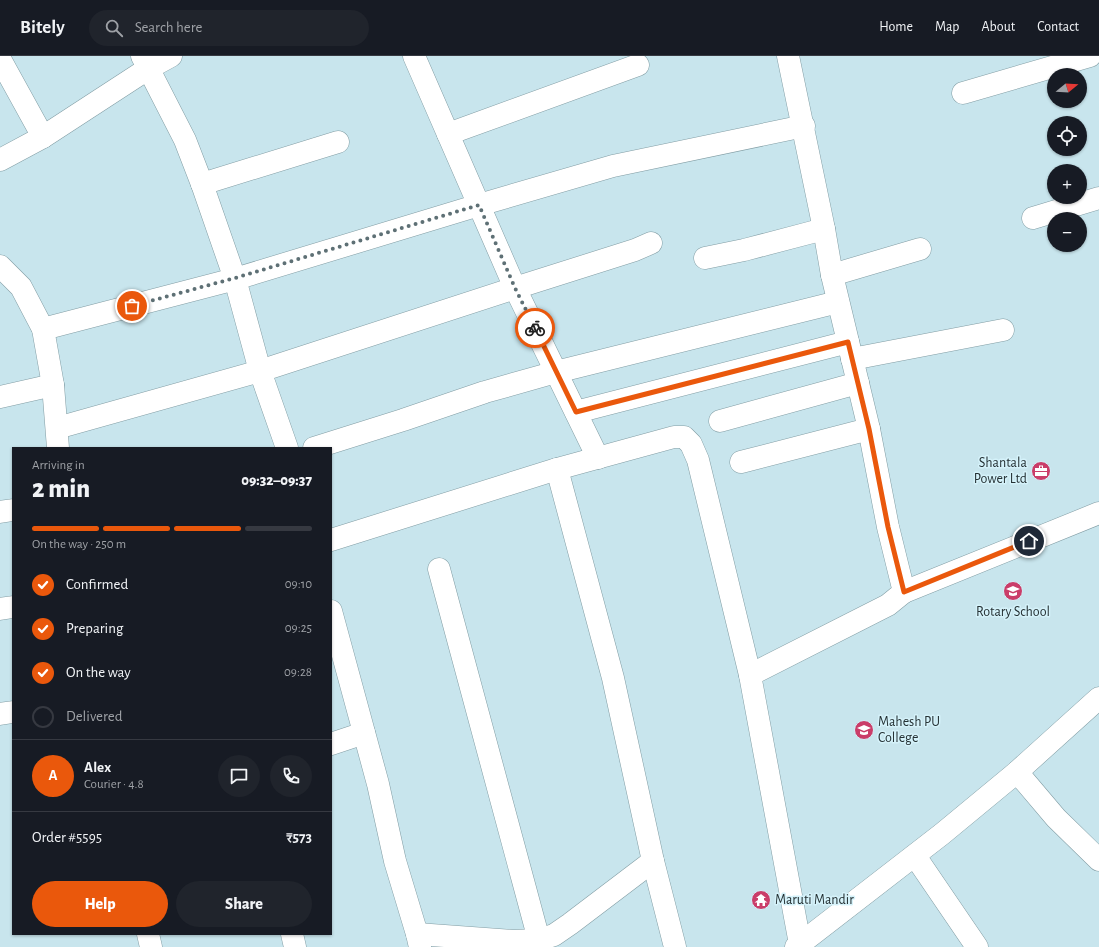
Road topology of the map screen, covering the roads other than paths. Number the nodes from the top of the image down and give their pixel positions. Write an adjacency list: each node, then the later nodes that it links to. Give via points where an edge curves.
1 (171, 56): 6 (street)
2 (414, 56): 10 (street)
3 (788, 56): 9 (street)
4 (1090, 56): 8 (street)
5 (0, 59): 11 (street)
6 (146, 62): 11 (street); 14 (street)
7 (638, 64): 10 (street)
8 (963, 93)
9 (804, 126): 16 (street, via 612,166); 18 (street)
10 (448, 134): 16 (street)
11 (43, 137): 13 (street)
12 (338, 142): 14 (street)
13 (0, 160)
14 (202, 184): 24 (street)
15 (1099, 198): 17 (street)
16 (479, 205): 24 (street); 25 (street)
17 (1032, 218)
18 (824, 230): 21 (street); 23 (street)
19 (651, 243): 25 (street)
20 (920, 249): 23 (street)
21 (705, 258)
22 (0, 266): 27 (street, via 21,286)
23 (832, 275): 26 (street)
24 (235, 278): 27 (street); 30 (street)
25 (515, 288): 30 (street); 31 (street)
26 (838, 302): 29 (street); 31 (street)
27 (43, 329): 33 (street)
28 (1003, 330): 29 (street)
29 (850, 351): 32 (street); 35 (street)
30 (260, 371): 38 (street); 39 (street)
31 (556, 372): 35 (street); 40 (street, via 485,392)
32 (858, 383): 36 (street); 37 (street)
33 (53, 385): 34 (street); 38 (street)
34 (0, 397)
35 (576, 412): 41 (street)
36 (720, 421)
37 (869, 429): 42 (street); 49 (street)
38 (57, 438)
39 (287, 447)
40 (317, 447)
41 (598, 458): 43 (street); 53 (street, via 674,437 684,437 691,444 698,460)
42 (742, 462)
43 (557, 469): 47 (street); 62 (street, via 613,678)
44 (12, 510): 45 (street)
45 (0, 512)
46 (1099, 513): 49 (street)
47 (332, 540)
48 (439, 569): 65 (street)
49 (904, 592): 53 (street, via 888,604)
50 (12, 607): 51 (street)
51 (0, 609)
52 (332, 615): 57 (street)
53 (750, 675): 67 (street)
54 (1099, 698): 59 (street)
55 (12, 712): 56 (street)
56 (0, 714)
57 (364, 733): 58 (street); 66 (street)
58 (332, 744)
59 (1017, 772): 60 (street); 61 (street, via 1056,818)
60 (914, 856): 67 (street); 71 (street)
61 (1099, 860)
62 (653, 861): 65 (street, via 570,924 554,935); 70 (street)
63 (148, 935): 68 (street)
64 (292, 935): 69 (street)
65 (539, 940): 66 (street)
66 (418, 941)
67 (800, 946)
68 (151, 947)
69 (295, 947)
70 (675, 947)
71 (977, 947)

